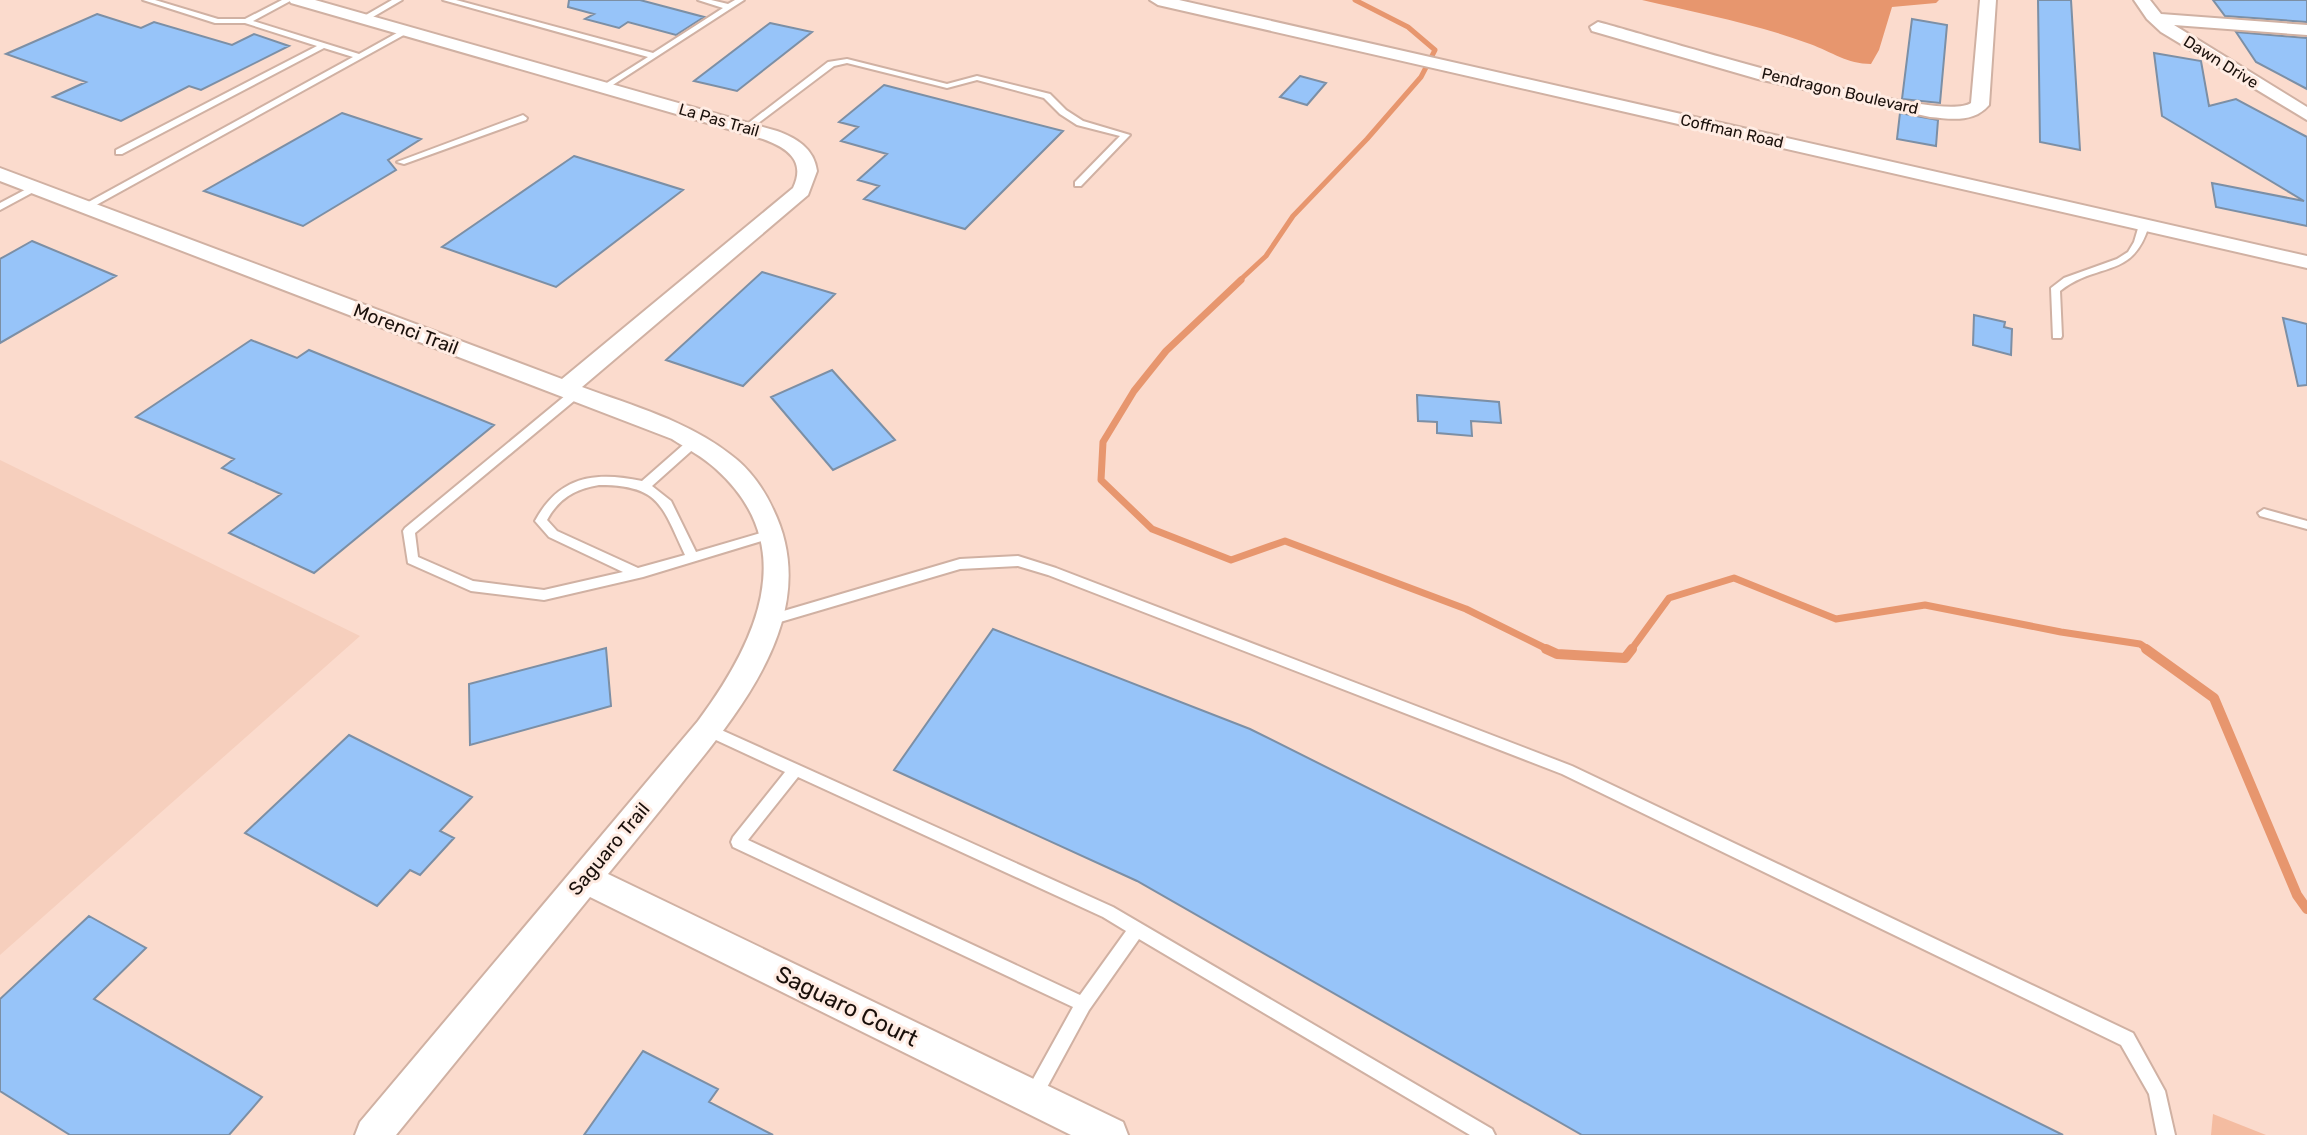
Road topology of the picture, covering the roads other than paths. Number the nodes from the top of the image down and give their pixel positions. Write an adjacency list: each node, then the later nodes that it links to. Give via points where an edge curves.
1 (147, 0): 14 (lane, via 218,22)
2 (288, 0): 14 (lane)
3 (297, 0): 12 (street, La Pas Trail)
4 (398, 0): 12 (lane)
5 (447, 0): 19 (lane)
6 (702, 0): 11 (lane)
7 (740, 0): 11 (lane)
8 (1158, 0): 32 (street, Coffman Road)
9 (1988, 0): 15 (street, Pendragon Boulevard, via 1980,105 1959,114 1930,112 1765,75)
10 (2142, 0): 13 (street, Dawn Drive)
11 (729, 7): 19 (lane)
12 (363, 19): 17 (street, La Pas Trail)
13 (2156, 19): 16 (street); 22 (street, Dawn Drive)
14 (246, 21): 18 (lane)
15 (1598, 27)
16 (2307, 30)
17 (407, 31): 20 (lane); 21 (street, La Pas Trail)
18 (324, 45): 20 (lane); 25 (lane)
19 (654, 56): 21 (lane)
20 (361, 57): 31 (lane)
21 (605, 88): 24 (street, La Pas Trail)
22 (2307, 115)
23 (523, 118): 26 (lane)
24 (746, 128): 28 (lane, via 831,64 847,61 947,86 977,78 1047,96 1080,122 1126,135); 35 (street, La Pas Trail, via 783,139 802,153 808,170 801,191)
25 (119, 152)
26 (401, 162)
27 (4, 178): 29 (street, Morenci Trail)
28 (1078, 184)
29 (36, 187): 30 (lane); 31 (street, Morenci Trail)
30 (0, 206)
31 (86, 207): 35 (street, Morenci Trail)
32 (2144, 225): 33 (street, Coffman Road); 34 (lane, via 2141,243 2133,254 2116,264 2080,273 2055,290)
33 (2307, 262)
34 (2057, 336)
35 (570, 391): 36 (street, Morenci Trail); 42 (lane, via 409,531 412,560 471,586 544,595)
36 (695, 441): 37 (lane); 40 (street, Morenci Trail, via 720,457 749,486)
37 (644, 486): 41 (lane, via 667,505); 42 (lane, via 614,480 576,485 557,498 541,521 553,534)
38 (2264, 513): 39 (lane)
39 (2307, 525)
40 (771, 534): 41 (lane); 43 (street, Saguaro Trail, via 777,583)
41 (692, 557): 42 (lane)
42 (637, 573)
43 (770, 620): 44 (street, Saguaro Trail, via 739,688); 53 (lane, via 960,564 1018,561 1052,570 1567,771 2127,1039 2157,1091)
44 (708, 730): 45 (lane); 46 (street, Saguaro Trail)
45 (795, 770): 47 (lane); 48 (lane, via 738,842)
46 (584, 878): 49 (street, Saguaro Court); 50 (street, Saguaro Trail)
47 (1137, 929): 48 (lane); 52 (lane)
48 (1083, 1004): 49 (lane)
49 (1033, 1097): 51 (street, Saguaro Court)
50 (373, 1135)
51 (1110, 1135)
52 (1486, 1135)
53 (2166, 1135)

